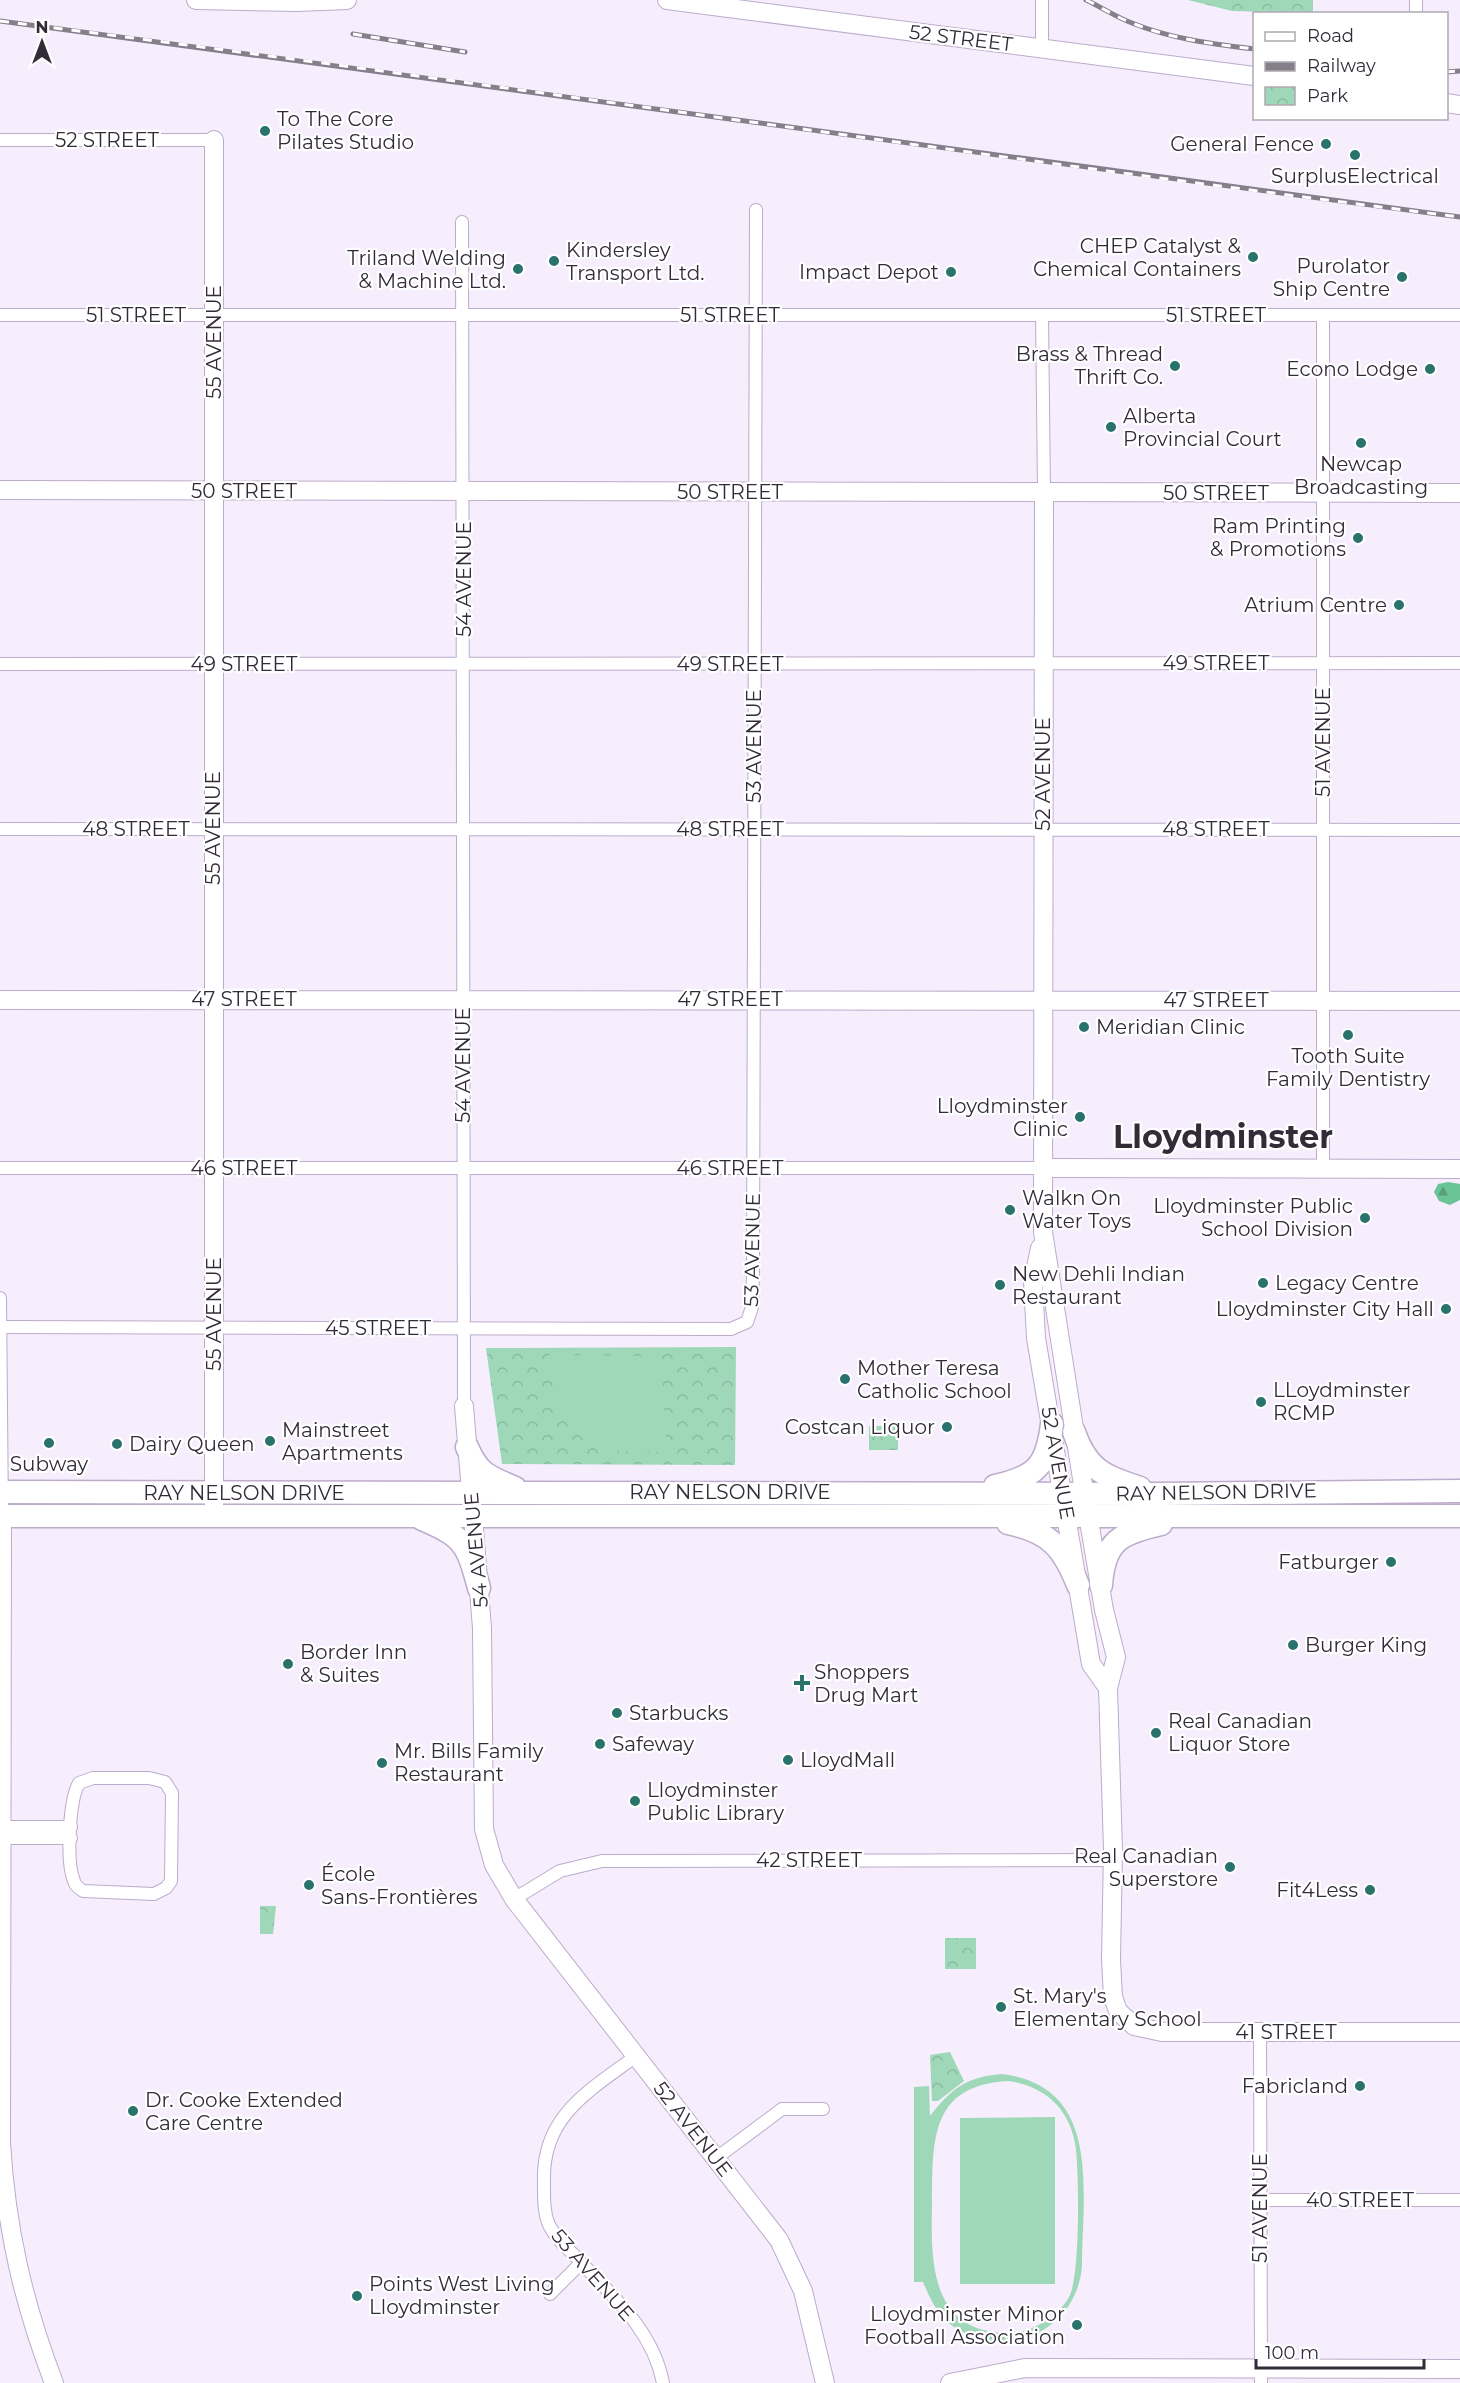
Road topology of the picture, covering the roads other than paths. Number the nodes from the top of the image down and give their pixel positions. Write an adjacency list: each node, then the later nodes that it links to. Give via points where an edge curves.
1 (196, 0): 2 (street)
2 (347, 0)
3 (667, 0): 5 (street, 52 STREET)
4 (1042, 0): 5 (street)
5 (1042, 48): 6 (street, 52 STREET)
6 (1253, 76)
7 (0, 140): 8 (street, 52 STREET)
8 (214, 140): 12 (street, 55 AVENUE)
9 (756, 210): 14 (street, 53 AVENUE)
10 (462, 222): 13 (street, 54 AVENUE)
11 (0, 315): 12 (street, 51 STREET)
12 (215, 315): 13 (street, 51 STREET); 19 (street, 55 AVENUE)
13 (463, 315): 14 (street, 51 STREET); 20 (street, 54 AVENUE)
14 (755, 315): 15 (street, 51 STREET); 21 (street, 53 AVENUE)
15 (1042, 315): 16 (street, 51 STREET); 22 (street, 52 AVENUE)
16 (1323, 315): 17 (street, 51 STREET); 23 (street, 51 AVENUE)
17 (1460, 315)
18 (0, 490): 19 (street, 50 STREET)
19 (213, 491): 20 (street, 50 STREET); 29 (street, 55 AVENUE)
20 (464, 491): 21 (street, 50 STREET); 30 (street, 54 AVENUE)
21 (754, 492): 22 (street, 50 STREET); 31 (street, 53 AVENUE)
22 (1044, 492): 23 (street, 50 STREET); 25 (street, 52 AVENUE)
23 (1323, 493): 24 (street, 50 STREET); 26 (street, 51 AVENUE)
24 (1460, 493)
25 (1044, 663): 26 (street, 49 STREET); 31 (street, 49 STREET); 36 (street, 52 AVENUE)
26 (1322, 663): 27 (street, 49 STREET); 37 (street, 51 AVENUE)
27 (1460, 663)
28 (0, 664): 29 (street, 49 STREET)
29 (213, 664): 30 (street, 49 STREET); 33 (street, 55 AVENUE)
30 (464, 664): 31 (street, 49 STREET); 34 (street, 54 AVENUE)
31 (754, 664): 35 (street, 53 AVENUE)
32 (0, 829): 33 (street, 48 STREET)
33 (214, 829): 34 (street, 48 STREET); 39 (street, 55 AVENUE)
34 (463, 829): 35 (street, 48 STREET); 40 (street, 54 AVENUE)
35 (754, 829): 36 (street, 48 STREET); 41 (street, 53 AVENUE)
36 (1043, 829): 37 (street, 48 STREET); 42 (street, 52 AVENUE)
37 (1323, 830): 38 (street, 48 STREET); 44 (street, 51 AVENUE)
38 (1460, 830)
39 (212, 999): 40 (street, 47 STREET); 43 (street, 47 STREET); 47 (street, 55 AVENUE)
40 (463, 999): 41 (street, 47 STREET); 48 (street, 54 AVENUE)
41 (754, 999): 42 (street, 47 STREET); 49 (street, 53 AVENUE)
42 (1044, 999): 44 (street, 47 STREET); 50 (street, 52 AVENUE)
43 (0, 1000)
44 (1323, 1000): 45 (street, 47 STREET); 51 (street, 51 AVENUE)
45 (1460, 1000)
46 (0, 1168): 47 (street, 46 STREET)
47 (214, 1168): 48 (street, 46 STREET); 57 (street, 55 AVENUE)
48 (463, 1168): 49 (street, 46 STREET); 58 (street, 54 AVENUE)
49 (753, 1168): 50 (street, 46 STREET); 55 (street, 53 AVENUE)
50 (1043, 1168): 51 (street, 46 STREET); 53 (street, 52 AVENUE)
51 (1323, 1168): 52 (street, 46 STREET)
52 (1460, 1169)
53 (1043, 1232): 60 (street, 52 AVENUE, via 1034,1282 1034,1317); 61 (street, 52 AVENUE)
54 (0, 1298): 56 (street)
55 (750, 1318): 58 (street, 45 STREET, via 744,1325 731,1329)
56 (2, 1328): 57 (street, 45 STREET); 66 (street)
57 (214, 1328): 58 (street, 45 STREET); 67 (street, 55 AVENUE)
58 (464, 1328): 59 (street, 54 AVENUE)
59 (464, 1406): 62 (street, 54 AVENUE)
60 (1052, 1424): 68 (highway, via 1050,1445 1035,1471 1008,1483); 69 (street, 52 AVENUE)
61 (1074, 1432): 69 (street, 52 AVENUE); 70 (highway, via 1089,1463 1112,1478)
62 (467, 1447): 63 (street, 54 AVENUE); 64 (highway, via 476,1466 489,1477)
63 (471, 1491): 64 (highway, RAY NELSON DRIVE); 67 (highway, RAY NELSON DRIVE); 74 (street, 54 AVENUE)
64 (522, 1491): 68 (highway, RAY NELSON DRIVE)
65 (1460, 1491): 70 (highway, RAY NELSON DRIVE)
66 (1, 1492): 67 (highway, RAY NELSON DRIVE); 71 (street)
67 (214, 1493): 72 (street, 55 AVENUE)
68 (962, 1493): 69 (highway, RAY NELSON DRIVE)
69 (1074, 1494): 70 (highway, RAY NELSON DRIVE); 78 (street, 52 AVENUE)
70 (1159, 1494)
71 (1, 1516): 72 (highway, RAY NELSON DRIVE); 85 (street)
72 (214, 1516): 73 (highway, RAY NELSON DRIVE)
73 (415, 1516): 74 (highway, RAY NELSON DRIVE); 83 (highway, via 460,1540 471,1559)
74 (473, 1516): 77 (highway, RAY NELSON DRIVE); 83 (street, 54 AVENUE)
75 (978, 1516): 77 (highway, RAY NELSON DRIVE); 78 (highway, RAY NELSON DRIVE); 81 (highway, via 1025,1527 1048,1538 1067,1558)
76 (1460, 1516): 79 (highway, RAY NELSON DRIVE)
77 (900, 1517): 80 (highway, via 878,1524)
78 (1077, 1517): 79 (highway, RAY NELSON DRIVE); 81 (street, 52 AVENUE); 82 (street, 52 AVENUE)
79 (1190, 1517): 82 (highway, via 1147,1527 1114,1542 1105,1555)
80 (872, 1531)
81 (1078, 1585): 84 (street, 52 AVENUE, via 1090,1664)
82 (1101, 1585): 84 (street, 52 AVENUE, via 1116,1657)
83 (479, 1588): 90 (street, 54 AVENUE, via 484,1829 494,1865)
84 (1108, 1688): 88 (street, 52 AVENUE)
85 (1, 1707): 86 (street)
86 (2, 1833): 87 (street); 89 (street)
87 (71, 1833): 87 (street, via 72,1878 83,1891 154,1894 171,1881 172,1793 165,1782 149,1778 84,1779 75,1790)
88 (1113, 1860): 90 (street, 42 STREET, via 602,1861 560,1871); 91 (street, 52 AVENUE, via 1111,1979)
89 (1, 1884): 103 (street, via 4,2184 27,2308)
90 (514, 1899): 94 (street, 52 AVENUE)
91 (1118, 2011): 92 (street, 41 STREET, via 1134,2026 1148,2030)
92 (1260, 2032): 93 (street, 41 STREET); 97 (street, 51 AVENUE)
93 (1460, 2032)
94 (636, 2056): 96 (street, 52 AVENUE); 99 (street, 53 AVENUE, via 574,2104 546,2144 544,2202 551,2229)
95 (823, 2109): 96 (street, via 782,2109)
96 (715, 2158): 105 (street, 52 AVENUE, via 778,2240 792,2265 810,2313)
97 (1260, 2200): 98 (street, 40 STREET); 102 (street, 51 AVENUE)
98 (1460, 2200)
99 (581, 2263): 100 (street); 104 (street, 53 AVENUE, via 644,2332 657,2356)
100 (550, 2294)
101 (1460, 2369): 102 (street)
102 (1262, 2376): 106 (street, via 1025,2368)
103 (54, 2383)
104 (663, 2383)
105 (825, 2383)
106 (950, 2383)

